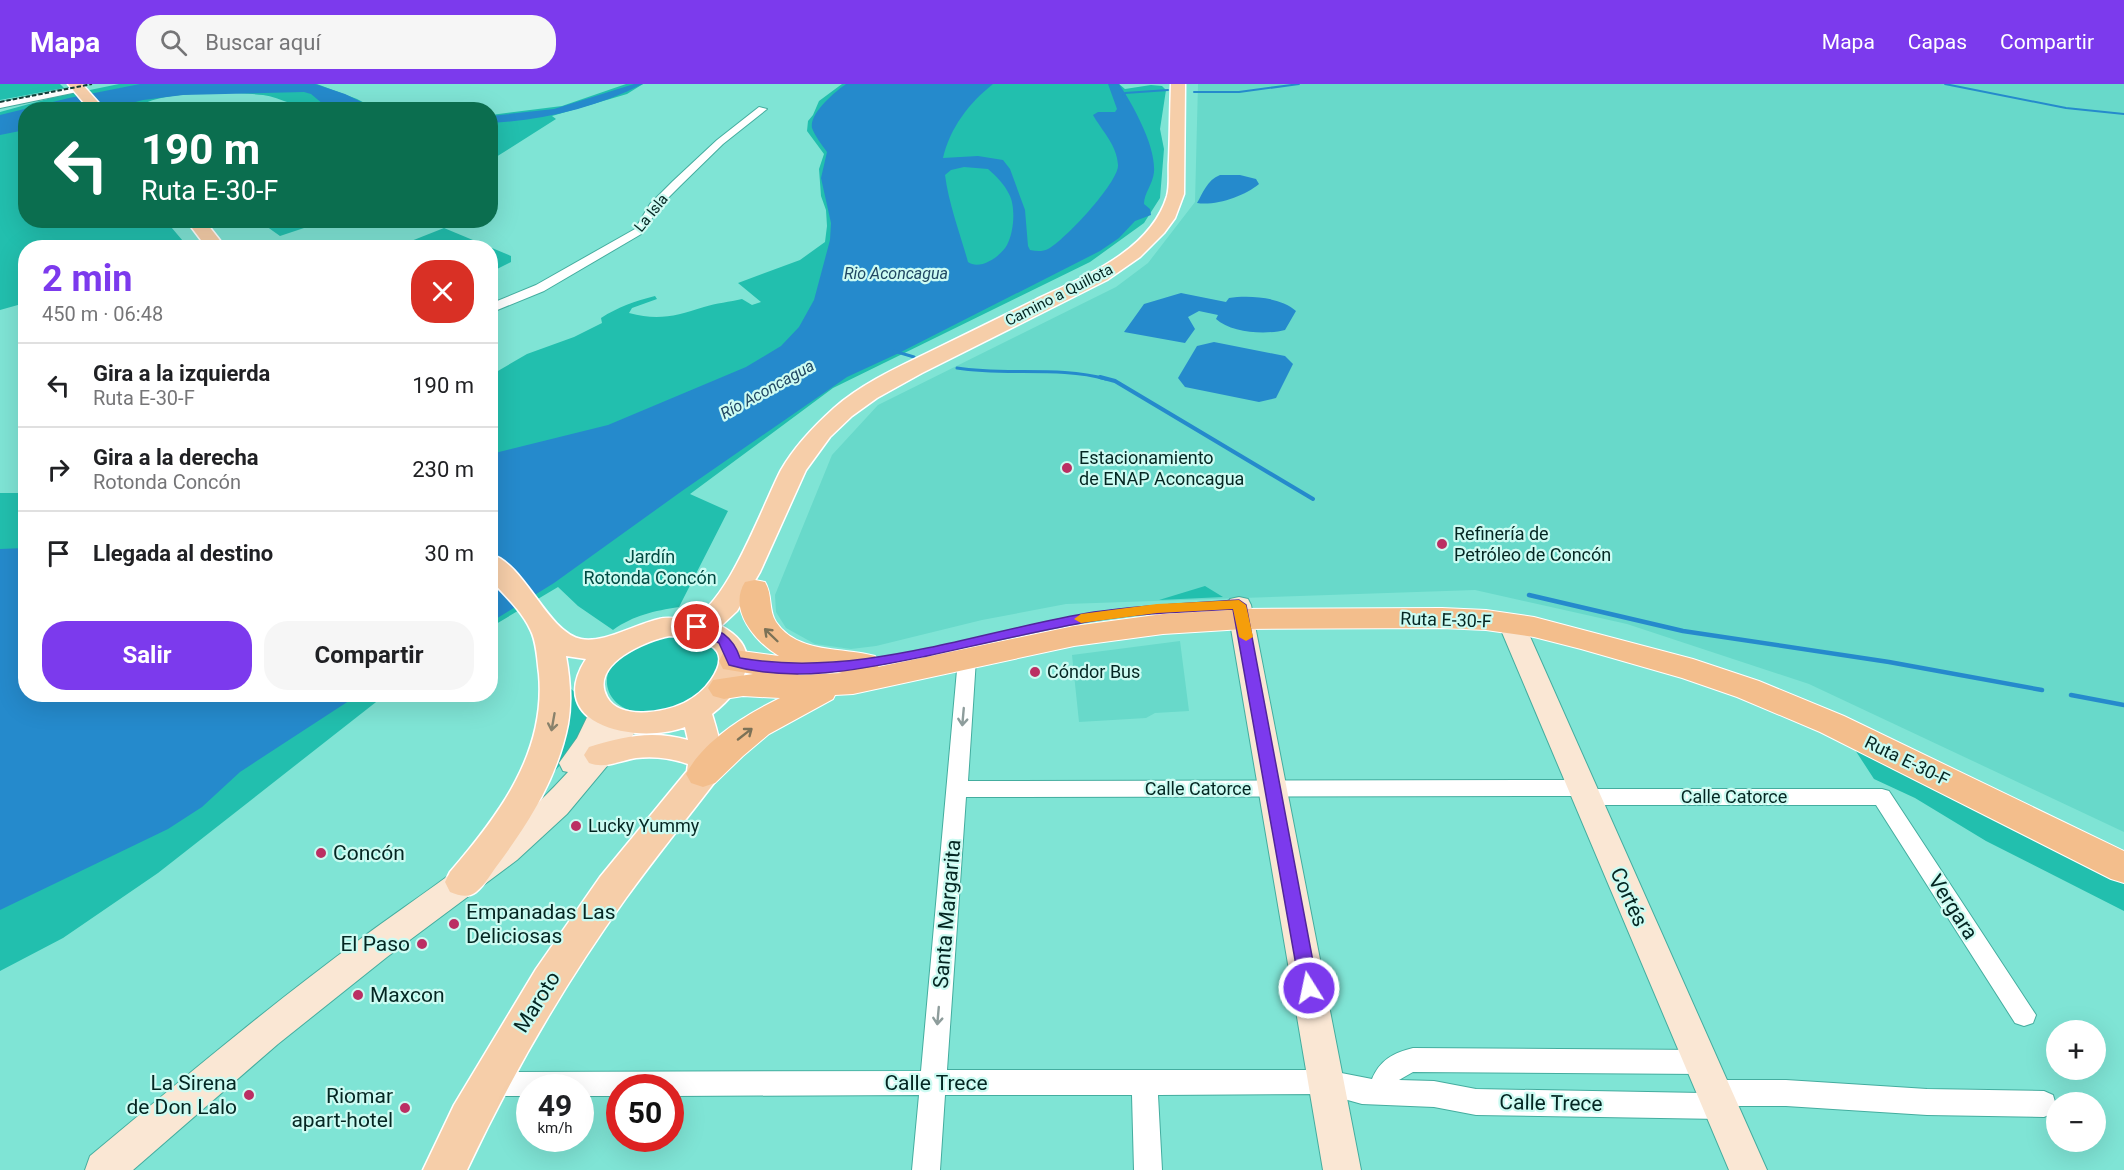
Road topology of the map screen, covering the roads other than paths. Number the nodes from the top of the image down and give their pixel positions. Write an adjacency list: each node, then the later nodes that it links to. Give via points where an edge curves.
1 (1178, 84): 9 (main road, Camino a Quillota, via 1176,194 1158,229 1134,253 1100,276)
2 (78, 88): 3 (main road); 4 (street)
3 (91, 102)
4 (0, 105)
5 (762, 109): 8 (street, La Isla, via 676,183 654,206 639,231 540,288)
6 (201, 228): 7 (main road)
7 (210, 240)
8 (498, 306)
9 (914, 368): 11 (main road, Camino a Quillota, via 855,413 819,453); 15 (main road, Camino a Quillota, via 844,411 812,443 787,482 731,599 716,616)
10 (498, 572): 13 (main road)
11 (755, 589): 18 (main road, Camino a Quillota, via 729,622); 20 (highway, one-way to 11, via 821,660 784,646 761,624 754,607)
12 (1241, 612): 14 (highway, Ruta E-30-F); 17 (highway, Ruta E-30-F, via 1122,629); 20 (highway, Ruta E-30-F, via 1157,609 1093,617); 28 (main road); 31 (highway, Ruta E-30-F, via 1388,602 1479,604 1552,616 1745,671 1816,699)
13 (540, 622): 16 (main road, via 576,649); 19 (main road)
14 (1511, 623): 29 (main road, Cortés); 33 (highway, Ruta E-30-F, via 1658,659 1748,689 1843,730)
15 (697, 627): 16 (main road, via 655,628); 18 (main road, via 707,630)
16 (614, 648): 22 (main road, via 594,670)
17 (967, 659): 21 (highway, Ruta E-30-F); 27 (street, Santa Margarita, one-way to 27)
18 (727, 663): 20 (highway, Ruta E-30-F, via 795,669); 21 (highway, Ruta E-30-F, via 742,685); 23 (main road, via 714,699)
19 (553, 664): 22 (main road); 34 (main road, one-way to 34, via 554,722 541,765 508,825)
20 (864, 664)
21 (837, 685): 26 (highway, one-way to 21, via 759,723)
22 (608, 709): 24 (main road); 25 (main road); 32 (main road, via 589,744 538,801)
23 (696, 711): 24 (main road); 26 (main road, via 706,747)
24 (662, 722): 26 (main road, via 679,735)
25 (600, 755): 26 (main road, via 643,745 667,746); 32 (main road, via 556,806)
26 (695, 771): 40 (main road, Maroto, via 582,933)
27 (957, 789): 28 (street, Calle Catorce); 39 (street, Santa Margarita, one-way to 39)
28 (1273, 789): 29 (street, Calle Catorce); 38 (main road)
29 (1584, 792): 30 (street, Calle Catorce); 36 (main road, Cortés)
30 (1882, 798): 35 (street, Vergara)
31 (2124, 847)
32 (506, 851): 34 (main road)
33 (2124, 868)
34 (463, 882): 44 (main road, via 265,1032)
35 (2024, 1015)
36 (1702, 1062): 41 (street, via 1413,1060 1393,1067); 42 (main road, Cortés)
37 (1144, 1082): 38 (street, Calle Trece); 39 (street, Calle Trece); 47 (street)
38 (1326, 1082): 41 (street, Calle Trece, via 1362,1091); 48 (main road)
39 (933, 1083): 40 (street, Calle Trece); 46 (street, Santa Margarita)
40 (489, 1084): 45 (main road, Maroto)
41 (1381, 1091): 42 (street, Calle Trece, via 1434,1094 1476,1102)
42 (1718, 1099): 43 (street, Calle Trece, via 1776,1093); 49 (main road, Cortés)
43 (2044, 1104)
44 (104, 1170)
45 (445, 1170)
46 (926, 1170)
47 (1148, 1170)
48 (1342, 1170)
49 (1749, 1170)

